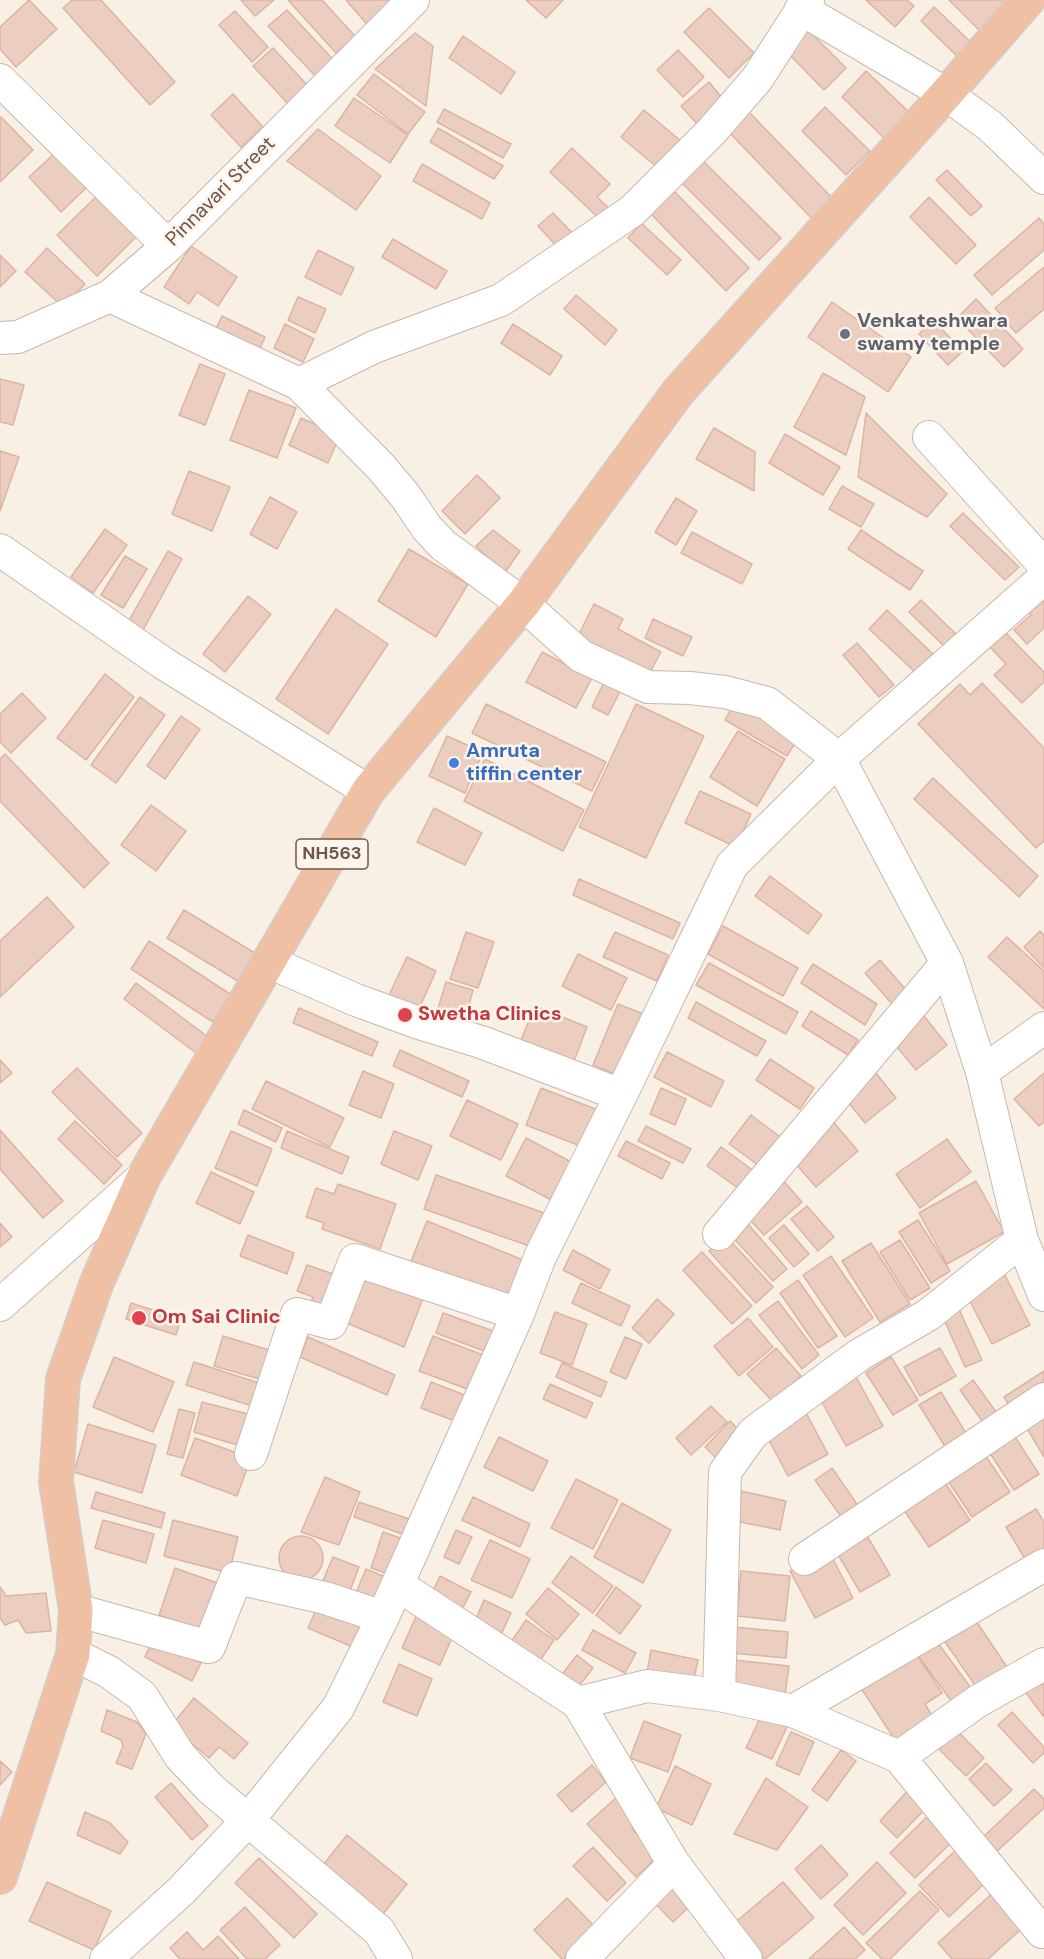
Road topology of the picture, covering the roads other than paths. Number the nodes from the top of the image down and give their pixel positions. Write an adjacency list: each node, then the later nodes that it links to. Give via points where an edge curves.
1 (413, 0): 7 (street, Pinnavari Street)
2 (1028, 0): 5 (highway, NH563)
3 (805, 4): 5 (street); 10 (street, via 757,79 711,132 632,211 501,300 374,347)
4 (0, 80): 7 (street)
5 (946, 94): 6 (street, via 990,126); 15 (highway, NH563, via 678,392)
6 (1044, 178)
7 (168, 246): 8 (street, Pinnavari Street)
8 (110, 296): 9 (street, Pinnavari Street, via 18,338); 10 (street)
9 (0, 338)
10 (299, 384): 15 (street, via 381,467 443,545)
11 (929, 436): 13 (street)
12 (0, 550): 17 (street, via 163,663)
13 (1044, 566)
14 (1044, 578): 16 (street)
15 (523, 604): 16 (street, via 581,656 648,687 725,692 767,703); 17 (highway, NH563)
16 (839, 759): 19 (street); 22 (street, via 732,865)
17 (368, 791): 18 (highway, NH563)
18 (269, 962): 22 (street, via 356,1000); 23 (highway, NH563)
19 (946, 963): 21 (street); 24 (street)
20 (1044, 1028): 21 (street)
21 (982, 1072): 25 (street)
22 (621, 1095): 28 (street, via 540,1257)
23 (144, 1176): 27 (street); 34 (highway, NH563, via 97,1282 63,1379 56,1482)
24 (719, 1234)
25 (1032, 1245): 26 (street); 38 (street, via 928,1315 859,1355 753,1433 725,1472)
26 (1044, 1295)
27 (0, 1305)
28 (518, 1314): 30 (street, via 355,1260 331,1323 297,1314); 33 (street)
29 (1044, 1400): 31 (street)
30 (251, 1454)
31 (805, 1558)
32 (1044, 1565): 40 (street)
33 (398, 1585): 35 (street); 39 (street)
34 (76, 1610): 35 (street, via 209,1647 236,1578 325,1598); 36 (highway, NH563)
35 (383, 1617): 42 (street, via 338,1708)
36 (73, 1654): 42 (street, via 109,1672 142,1696 180,1756 227,1803); 44 (highway, NH563)
37 (1044, 1664): 41 (street, via 978,1701)
38 (718, 1695): 39 (street, via 647,1686); 40 (street)
39 (578, 1703): 43 (street)
40 (793, 1711): 41 (street)
41 (899, 1757): 45 (street)
42 (249, 1819): 46 (street, via 182,1890); 47 (street, via 379,1931)
43 (674, 1864): 48 (street); 49 (street)
44 (0, 1877)
45 (1043, 1932)
46 (106, 1959)
47 (396, 1959)
48 (582, 1959)
49 (746, 1959)

